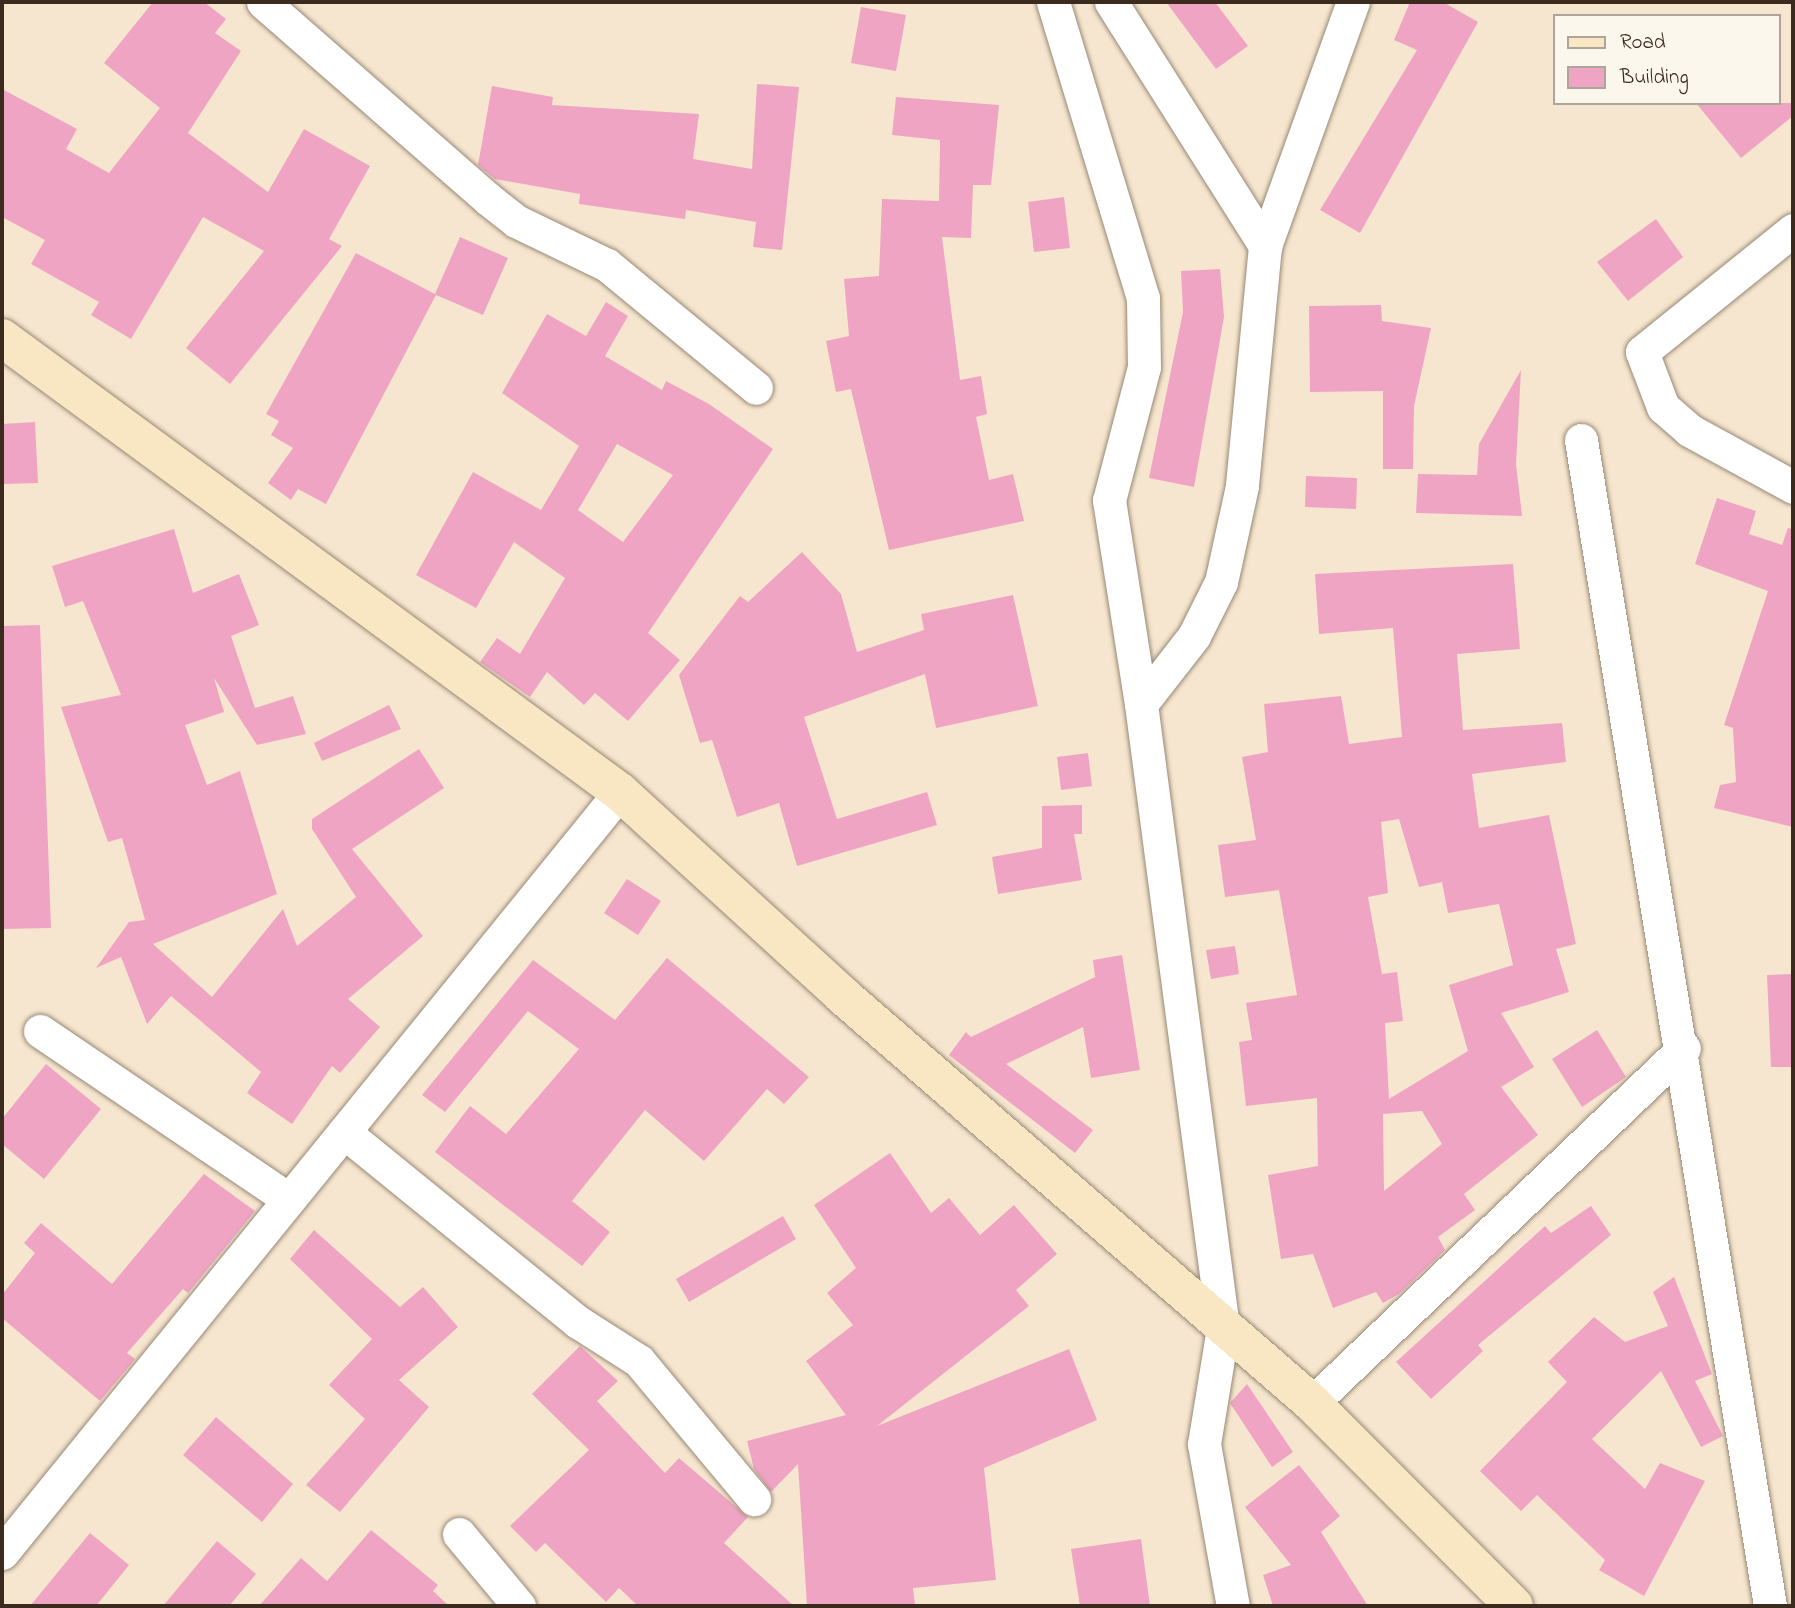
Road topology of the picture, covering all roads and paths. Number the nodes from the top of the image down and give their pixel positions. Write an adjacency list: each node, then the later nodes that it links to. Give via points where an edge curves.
1 (263, 2): 8 (street, via 497,206 607,265)
2 (1053, 2): 11 (street, via 1143,298 1144,367 1109,500)
3 (1111, 2): 6 (street)
4 (1353, 2): 6 (street)
5 (1793, 230): 10 (street, via 1642,352 1663,407 1689,430)
6 (1265, 246): 11 (street, via 1242,486 1222,582 1194,636)
7 (2, 338): 12 (main road)
8 (756, 388)
9 (1581, 440): 14 (street)
10 (1793, 487)
11 (1141, 704): 17 (street)
12 (620, 792): 15 (street); 17 (main road)
13 (40, 1031): 16 (street)
14 (1684, 1048): 18 (street); 25 (street)
15 (344, 1132): 16 (street); 19 (street, via 578,1322 639,1362)
16 (285, 1197): 21 (street)
17 (1223, 1328): 18 (main road); 23 (street, via 1204,1444)
18 (1312, 1403): 24 (main road)
19 (754, 1499)
20 (459, 1534): 22 (street)
21 (2, 1553)
22 (519, 1606)
23 (1233, 1606)
24 (1514, 1606)
25 (1770, 1606)

